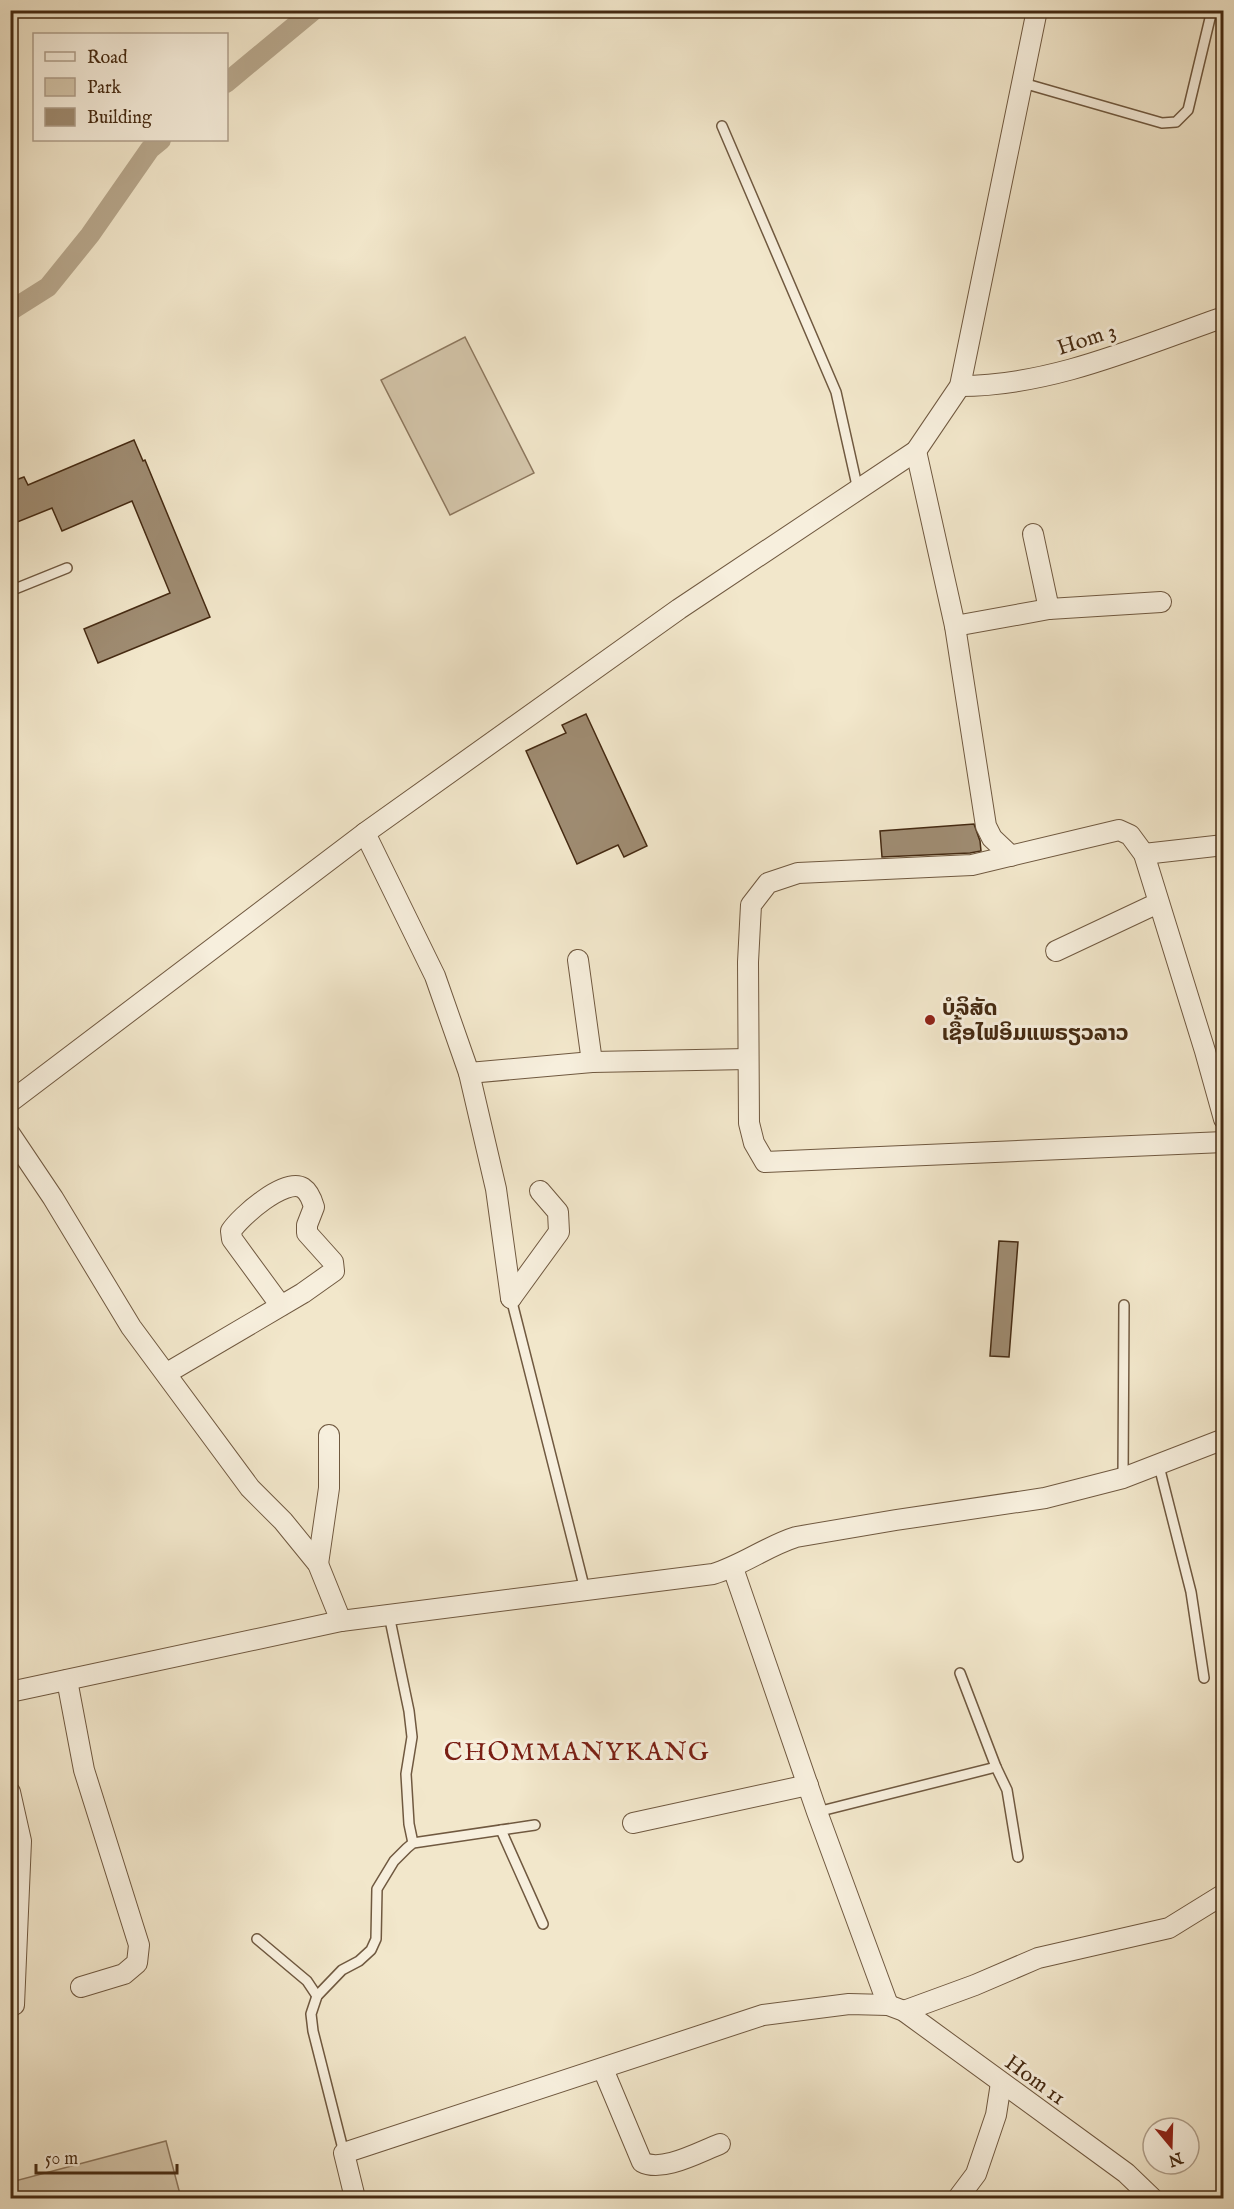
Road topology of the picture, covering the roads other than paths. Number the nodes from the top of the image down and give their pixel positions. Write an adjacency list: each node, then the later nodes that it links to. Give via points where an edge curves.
1 (1037, 10): 3 (street)
2 (1212, 10): 3 (lane, via 1188,110 1176,122 1162,123)
3 (1023, 83): 6 (street)
4 (722, 126): 8 (lane, via 836,392)
5 (1224, 318): 6 (street, Hom 3, via 1048,375 991,386)
6 (960, 386): 7 (street)
7 (916, 451): 8 (street); 14 (street)
8 (858, 490): 15 (street, via 679,609)
9 (1033, 534): 13 (street)
10 (67, 568): 11 (lane)
11 (10, 591)
12 (1161, 602): 13 (street)
13 (1049, 609): 14 (street)
14 (955, 626): 18 (street, via 986,826 992,838)
15 (365, 833): 24 (street, via 435,976); 25 (street)
16 (1224, 845): 17 (street)
17 (1144, 854): 18 (street, via 1130,835 1119,830); 19 (street)
18 (1011, 855): 22 (street, via 972,865 798,873 768,884 751,905)
19 (1158, 903): 20 (street); 26 (street)
20 (1056, 951)
21 (578, 960): 23 (street)
22 (748, 1059): 23 (street); 28 (street, via 749,1123 765,1162)
23 (592, 1062): 24 (street)
24 (469, 1073): 30 (street, via 496,1189)
25 (10, 1102)
26 (1224, 1119)
27 (10, 1134): 33 (street, via 131,1327)
28 (1224, 1142)
29 (540, 1191): 30 (street, via 558,1212 559,1232)
30 (511, 1298): 40 (lane)
31 (1124, 1305): 37 (lane)
32 (281, 1306): 32 (street, via 334,1271 335,1266 307,1233 314,1207 307,1191 294,1185 278,1190 231,1231 232,1239); 33 (street)
33 (166, 1373): 38 (street, via 250,1488)
34 (329, 1436): 38 (street, via 329,1488)
35 (1224, 1440): 36 (street)
36 (1159, 1466): 37 (street); 44 (lane, via 1191,1592)
37 (1123, 1478): 39 (street, via 1045,1498 796,1537)
38 (318, 1564): 42 (street)
39 (733, 1568): 40 (street, via 714,1574); 48 (street)
40 (585, 1590): 41 (street)
41 (389, 1614): 42 (street); 54 (lane, via 410,1711 412,1737 405,1774)
42 (341, 1621): 45 (street)
43 (960, 1673): 47 (lane)
44 (1204, 1678)
45 (66, 1680): 46 (street); 59 (street, via 84,1770 139,1945 137,1963 124,1974)
46 (10, 1692)
47 (996, 1767): 50 (lane); 55 (lane, via 1006,1790)
48 (808, 1785): 50 (street); 51 (street)
49 (10, 1792): 61 (street, via 21,1841)
50 (817, 1812): 62 (street)
51 (633, 1822)
52 (536, 1825): 53 (lane)
53 (501, 1830): 54 (lane); 57 (lane)
54 (413, 1843): 60 (lane, via 394,1861 377,1890 376,1939 371,1950 342,1970)
55 (1018, 1857)
56 (1224, 1894): 62 (street, via 1169,1928 1038,1958 975,1985)
57 (543, 1924)
58 (257, 1939): 60 (lane, via 307,1981)
59 (81, 1987)
60 (317, 1996): 66 (lane, via 311,2014 313,2031)
61 (14, 2005)
62 (896, 2008): 63 (street, via 849,2004 763,2015); 64 (street, Hom 11)
63 (603, 2069): 65 (street, via 642,2162 662,2166); 66 (street)
64 (1001, 2082): 68 (street, via 996,2115 976,2174); 69 (street, Hom 11, via 1126,2173)
65 (720, 2144)
66 (344, 2153): 67 (street)
67 (355, 2199)
68 (958, 2199)
69 (1152, 2199)

